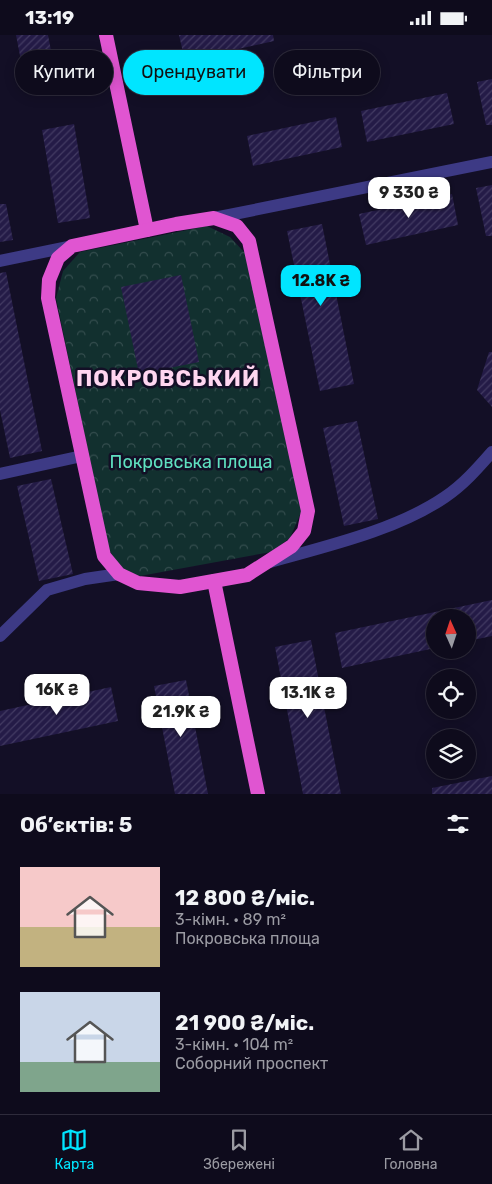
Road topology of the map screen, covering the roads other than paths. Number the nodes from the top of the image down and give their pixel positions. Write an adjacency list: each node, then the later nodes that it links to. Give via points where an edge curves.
1 (106, 35): 4 (highway)
2 (492, 162): 3 (street)
3 (214, 218): 4 (highway); 10 (highway, via 237,226 250,241 308,511 304,531 292,546)
4 (146, 230): 5 (highway)
5 (72, 246): 6 (street); 8 (highway, via 58,258 49,280 48,298)
6 (0, 261)
7 (492, 452): 10 (street, via 445,497 397,522 358,537)
8 (82, 456): 9 (street); 11 (highway, via 104,556)
9 (0, 474)
10 (270, 562): 12 (highway, via 247,575)
11 (119, 575): 12 (highway, via 138,583 180,587); 13 (street, via 85,579 47,590)
12 (214, 581): 14 (highway)
13 (0, 636)
14 (258, 794)

